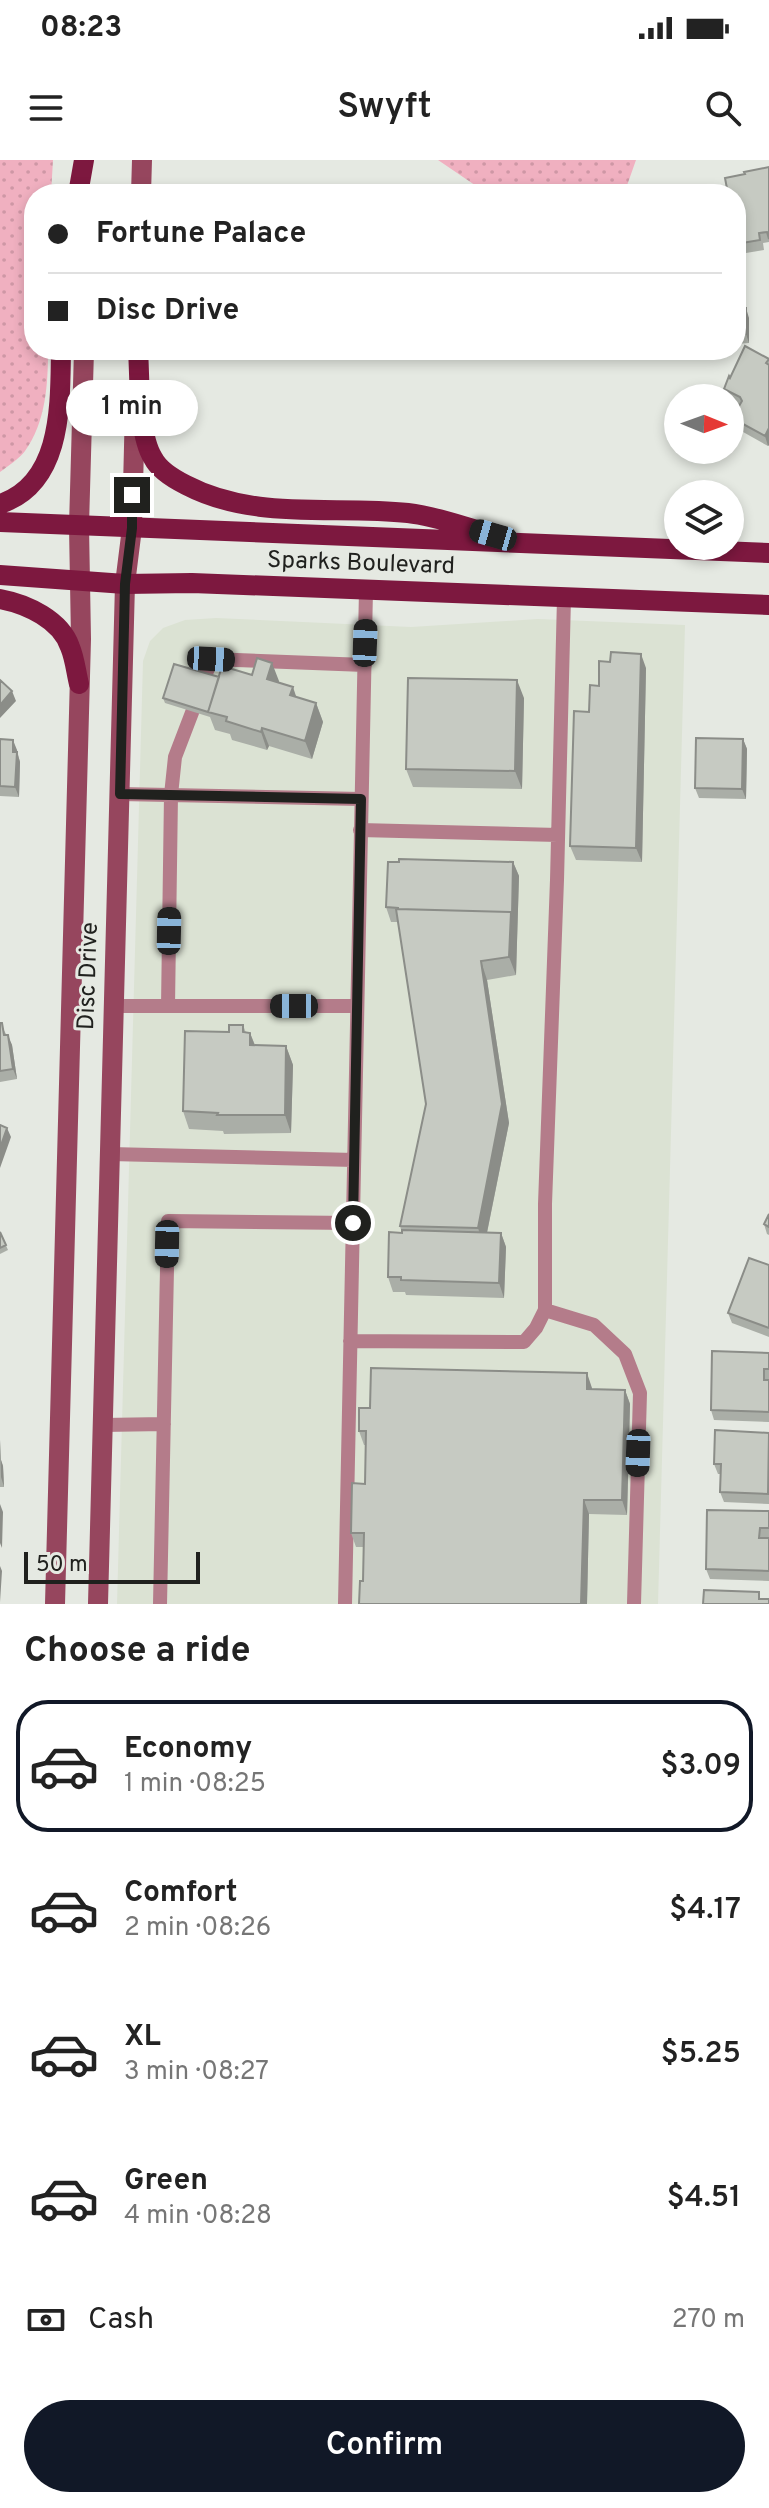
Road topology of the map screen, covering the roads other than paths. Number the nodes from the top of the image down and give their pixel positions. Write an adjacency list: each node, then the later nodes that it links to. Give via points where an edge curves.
1 (87, 160): 3 (main road); 4 (main road)
2 (142, 160): 5 (main road)
3 (81, 184)
4 (88, 184)
5 (141, 184)
6 (61, 360): 10 (main road, via 58,420 47,459 16,499)
7 (84, 360): 12 (main road, Disc Drive)
8 (137, 360): 13 (main road, Disc Drive)
9 (138, 360): 14 (main road, via 144,438 154,460 198,491 257,508 410,513)
10 (0, 504)
11 (0, 522): 12 (main road, Sparks Boulevard)
12 (79, 526): 13 (main road, Sparks Boulevard); 17 (main road, Disc Drive)
13 (132, 528): 14 (main road, Sparks Boulevard); 18 (main road, Disc Drive)
14 (522, 543): 15 (main road, Sparks Boulevard)
15 (769, 553)
16 (0, 575): 17 (main road, Sparks Boulevard)
17 (78, 581): 18 (main road, Sparks Boulevard); 25 (main road, Disc Drive)
18 (125, 584): 19 (main road, Sparks Boulevard); 27 (main road, Disc Drive)
19 (366, 590): 20 (main road, Sparks Boulevard); 23 (lane)
20 (564, 598): 22 (main road, Sparks Boulevard); 31 (lane)
21 (0, 599): 25 (main road, via 30,608 61,630)
22 (769, 605)
23 (365, 665): 24 (lane, via 211,659); 29 (lane)
24 (204, 680)
25 (79, 684): 42 (main road, Disc Drive)
26 (193, 710): 28 (lane, via 175,757)
27 (120, 794): 28 (lane); 32 (main road, Disc Drive)
28 (171, 795): 29 (lane); 33 (lane)
29 (361, 799): 30 (lane)
30 (360, 830): 31 (lane); 34 (lane)
31 (558, 835): 38 (lane)
32 (114, 1006): 33 (lane); 35 (main road, Disc Drive)
33 (168, 1006): 34 (lane)
34 (357, 1006): 36 (lane)
35 (110, 1154): 36 (lane); 41 (main road, Disc Drive)
36 (354, 1160): 37 (lane)
37 (353, 1223): 39 (lane); 40 (lane, via 168,1221)
38 (545, 1310): 39 (lane, via 524,1342); 46 (lane, via 594,1325 625,1354 640,1393)
39 (350, 1341): 45 (lane)
40 (164, 1424): 41 (lane); 44 (lane)
41 (103, 1425): 43 (main road, Disc Drive)
42 (55, 1604)
43 (98, 1604)
44 (160, 1604)
45 (345, 1604)
46 (634, 1604)

